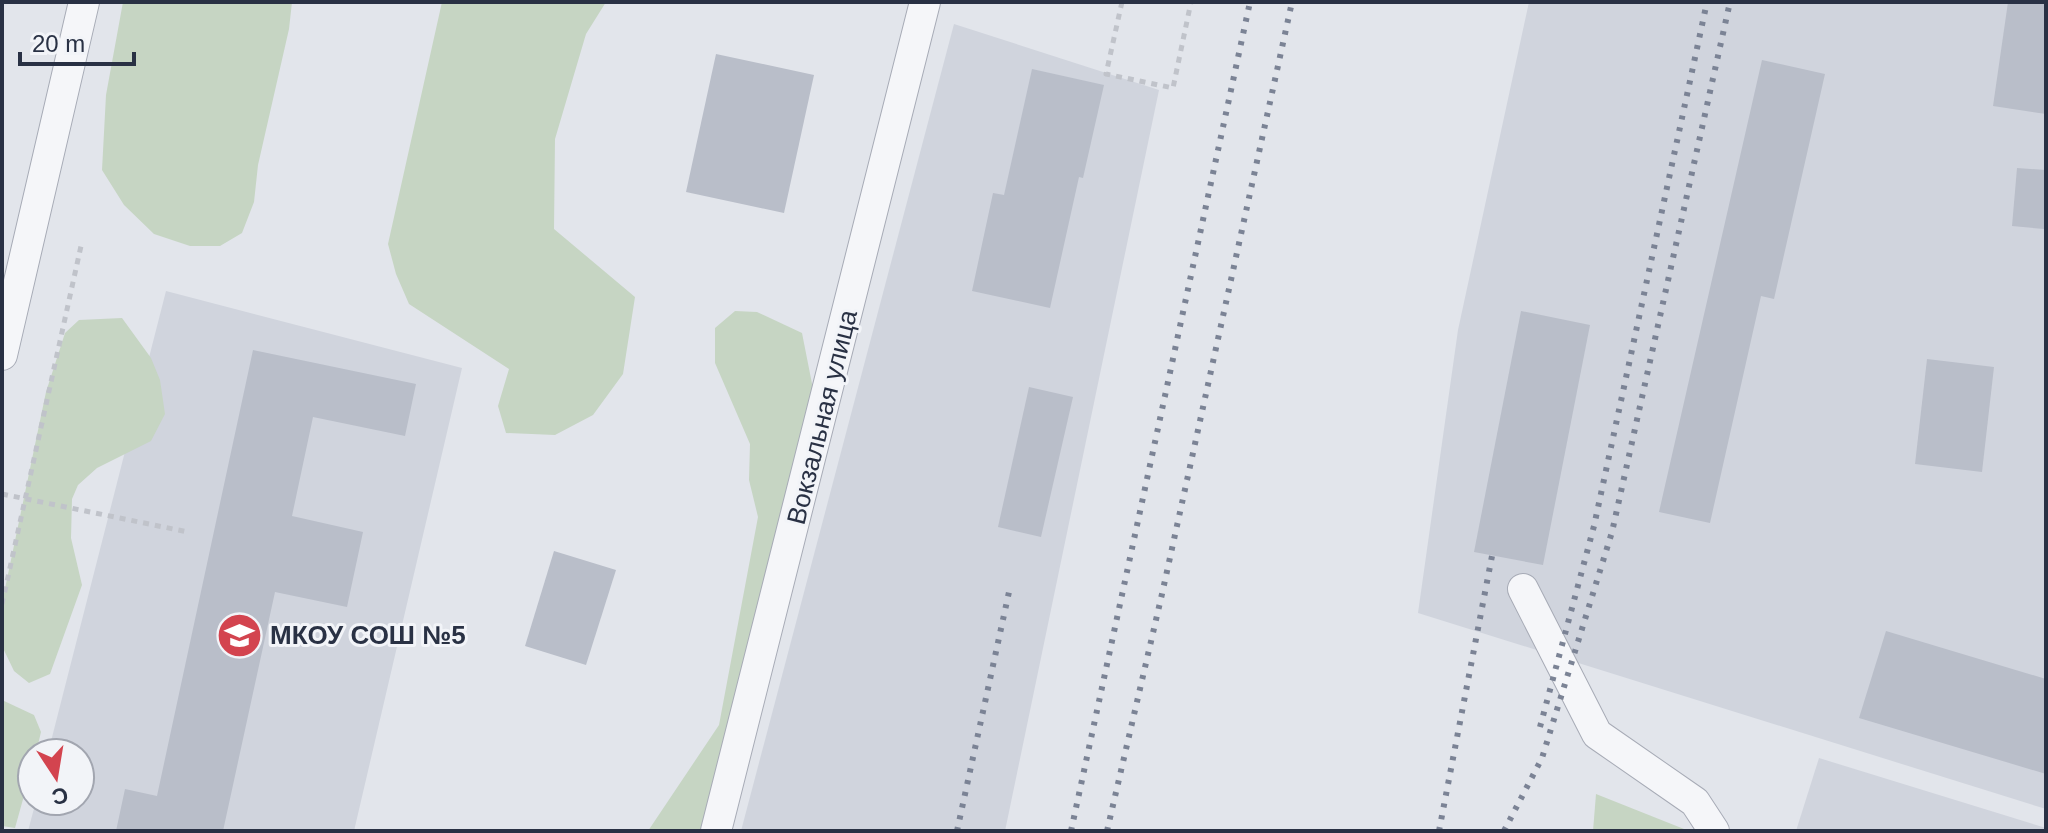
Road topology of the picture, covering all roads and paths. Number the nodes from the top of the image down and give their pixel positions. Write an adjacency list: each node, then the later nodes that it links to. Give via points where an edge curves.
1 (84, 2): 6 (street)
2 (925, 2): 12 (street, Вокзальная улица)
3 (1122, 2): 4 (path, via 1106,74 1173,88)
4 (1191, 2)
5 (81, 246): 8 (path)
6 (2, 355)
7 (2, 494): 8 (path)
8 (23, 499): 9 (path); 11 (path)
9 (188, 532)
10 (1523, 589): 13 (street, via 1597,734 1695,802)
11 (2, 604)
12 (716, 831)
13 (1714, 831)

